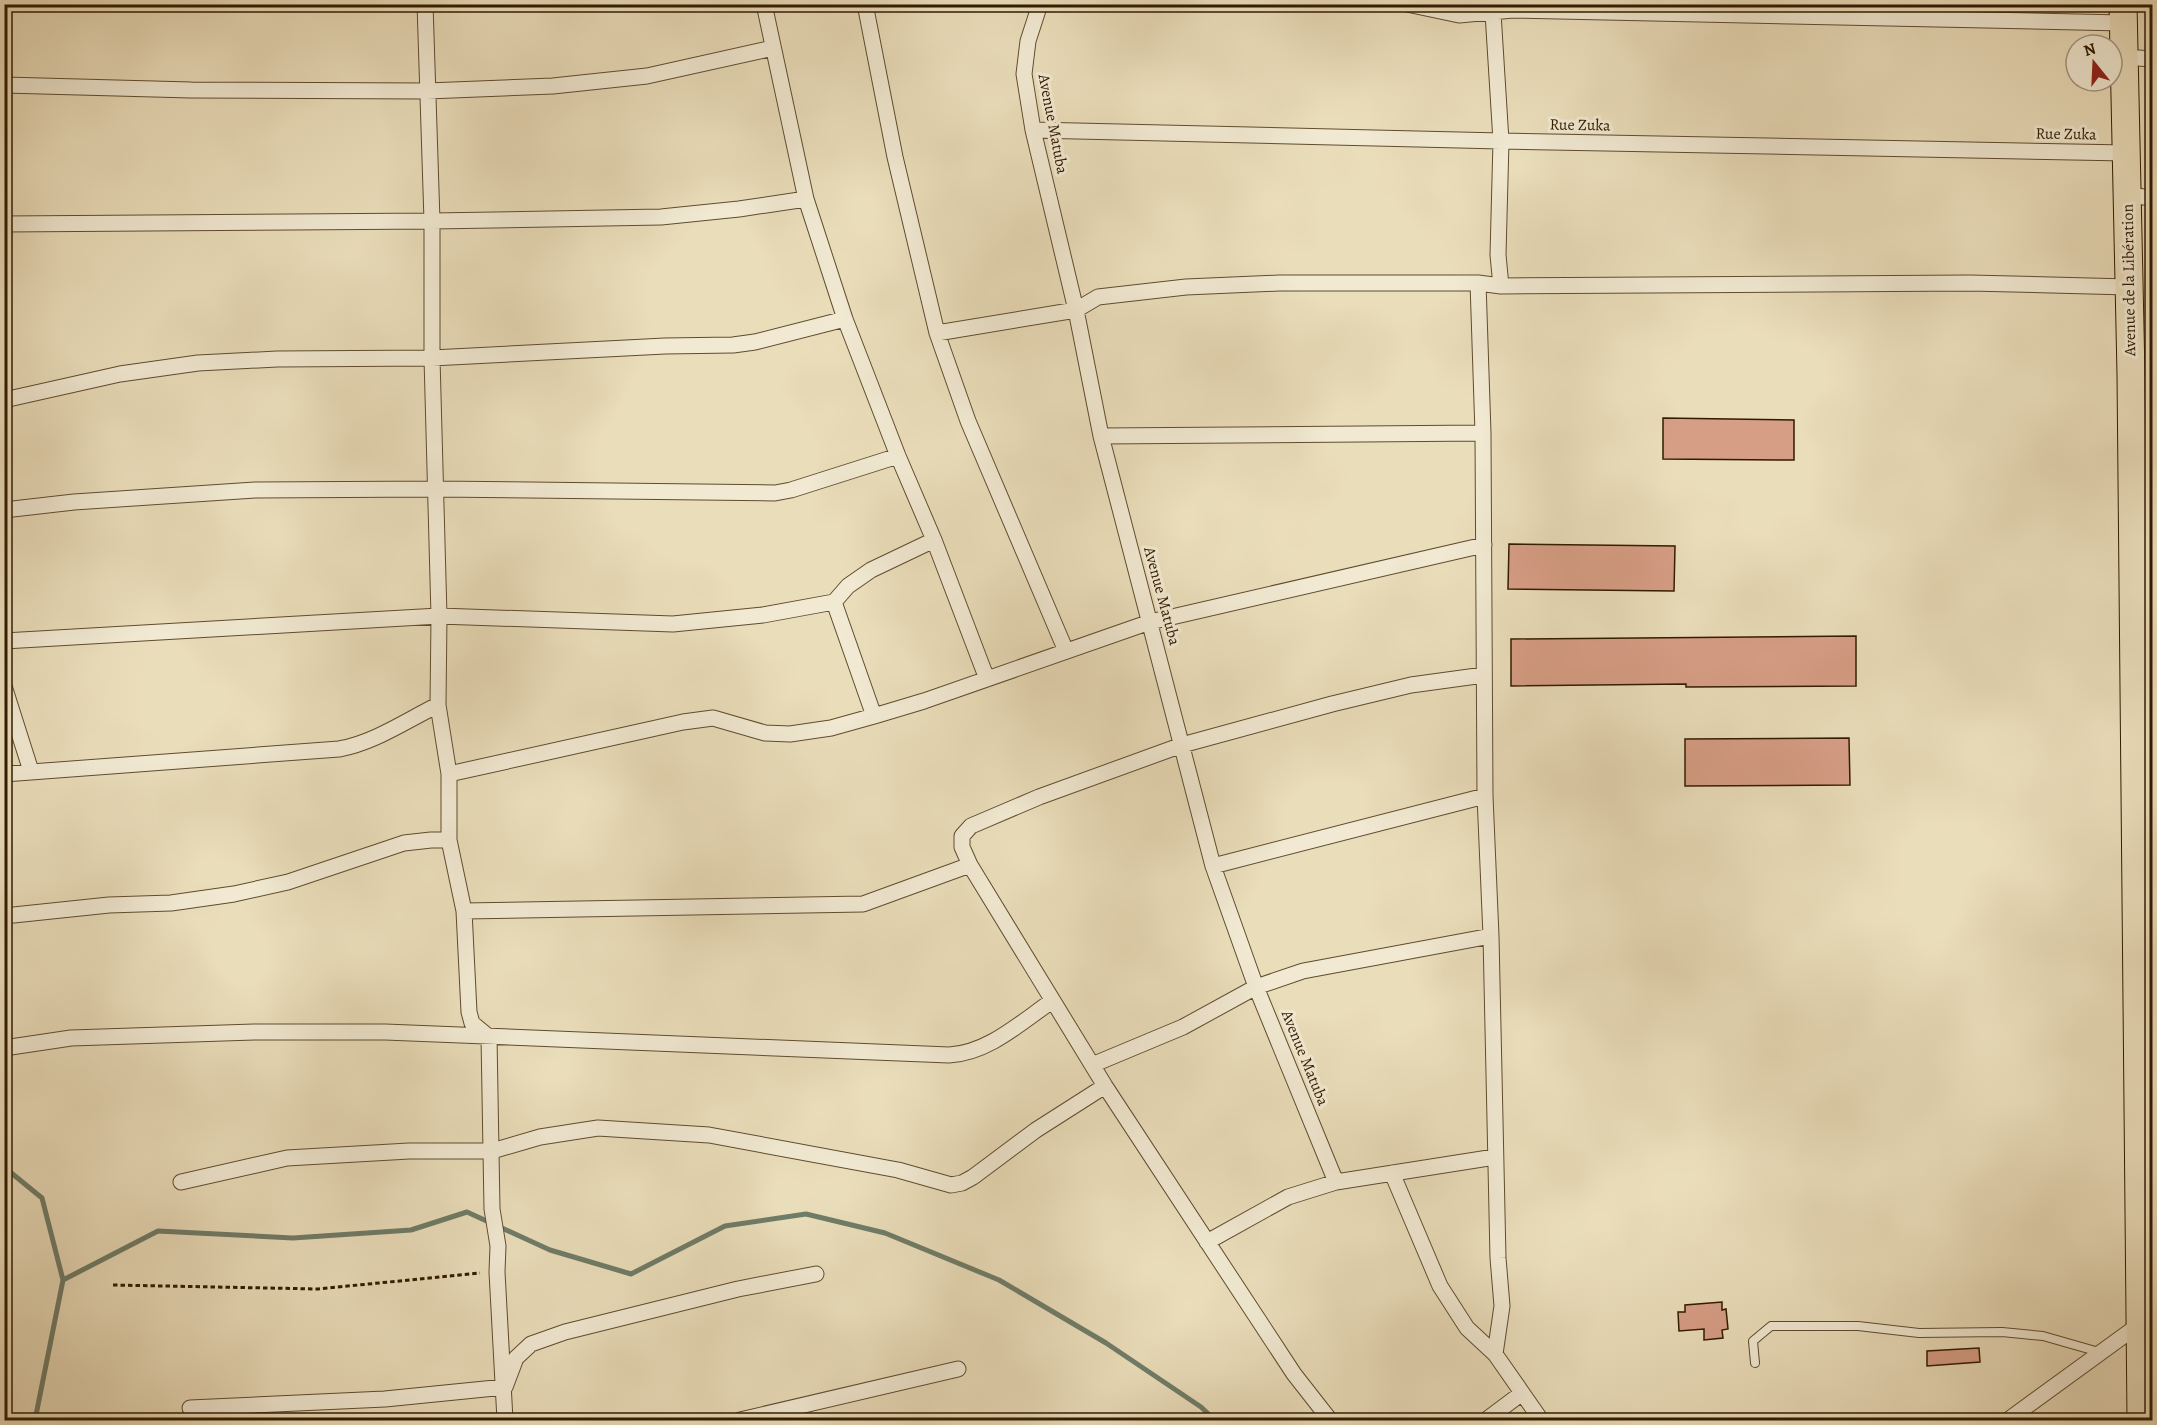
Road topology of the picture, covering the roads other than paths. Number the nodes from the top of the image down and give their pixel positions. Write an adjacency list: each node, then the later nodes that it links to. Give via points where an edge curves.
1 (425, 4): 14 (street)
2 (764, 4): 10 (street)
3 (865, 4): 27 (street, via 895,157)
4 (1040, 4): 15 (street, Avenue Matuba, via 1028,40 1024,74)
5 (1407, 4): 7 (street, via 1459,15)
6 (1511, 7): 7 (street); 8 (street)
7 (1493, 13): 16 (street)
8 (2123, 14): 9 (highway, Avenue de la Libération)
9 (2123, 33)
10 (773, 48): 14 (street, via 647,76 553,86); 19 (street)
11 (2124, 57): 12 (street); 17 (highway, Avenue de la Libération)
12 (2152, 59)
13 (4, 85): 14 (street)
14 (427, 91): 20 (street)
15 (1033, 130): 16 (street, Rue Zuka); 25 (street, Avenue Matuba)
16 (1501, 141): 17 (street, Rue Zuka); 23 (street)
17 (2126, 153): 18 (highway, Avenue de la Libération)
18 (2140, 196): 24 (highway, Avenue de la Libération)
19 (806, 199): 20 (street, via 661,217); 26 (street)
20 (432, 221): 21 (street); 28 (street)
21 (4, 224)
22 (1478, 283): 23 (street); 25 (street, via 1186,287 1098,297); 30 (street)
23 (1501, 286): 24 (street)
24 (2129, 287): 63 (highway, Avenue de la Libération)
25 (1076, 309): 27 (street); 31 (street, Avenue Matuba)
26 (845, 319): 28 (street, via 733,345); 32 (street)
27 (937, 333): 41 (street, via 968,421)
28 (432, 358): 29 (street, via 198,363 120,374); 33 (street)
29 (4, 400)
30 (1484, 433): 31 (street); 36 (street)
31 (1101, 436): 39 (street, Avenue Matuba)
32 (898, 456): 33 (street, via 775,493); 35 (street)
33 (436, 489): 34 (street, via 255,490); 38 (street)
34 (4, 510)
35 (934, 540): 37 (street, via 871,570); 43 (street)
36 (1484, 545): 39 (street); 42 (street)
37 (834, 602): 38 (street, via 763,615 673,624); 46 (street)
38 (440, 616): 40 (street); 45 (street)
39 (1150, 622): 41 (street); 47 (street, Avenue Matuba)
40 (4, 642)
41 (1066, 651): 43 (street)
42 (1484, 675): 47 (street, via 1411,685); 51 (street)
43 (987, 679): 46 (street)
44 (4, 686): 48 (street)
45 (438, 705): 48 (street, via 368,740 339,749); 50 (street)
46 (874, 716): 50 (street, via 790,734 765,733 713,718 683,722)
47 (1182, 745): 53 (street, via 971,826 962,836); 54 (street, Avenue Matuba)
48 (31, 771): 49 (street)
49 (4, 774)
50 (448, 774): 52 (street)
51 (1485, 796): 54 (street); 57 (street)
52 (449, 840): 55 (street); 56 (street, via 404,843 288,882 234,894)
53 (970, 865): 55 (street, via 863,904); 59 (street)
54 (1213, 866): 58 (street, Avenue Matuba)
55 (464, 911): 60 (street, via 469,1012 472,1023)
56 (4, 916)
57 (1491, 936): 58 (street, via 1303,971); 66 (street)
58 (1256, 987): 62 (street, via 1183,1027); 69 (street, Avenue Matuba)
59 (1052, 1001): 60 (street, via 983,1047 965,1054); 62 (street)
60 (489, 1037): 61 (street, via 254,1032 71,1038); 65 (street)
61 (4, 1048)
62 (1092, 1065): 64 (street)
63 (2145, 1066): 70 (highway, Avenue de la Libération)
64 (1105, 1086): 65 (street, via 973,1177 951,1185 898,1170 709,1135 598,1128 540,1137); 71 (street)
65 (492, 1151): 68 (street, via 287,1158); 78 (street, via 492,1209 498,1246)
66 (1495, 1157): 67 (street); 75 (street, via 1502,1306)
67 (1392, 1173): 69 (street); 75 (street, via 1440,1286 1467,1328)
68 (181, 1182)
69 (1336, 1182): 71 (street, via 1288,1197)
70 (2146, 1223): 73 (highway, Avenue de la Libération)
71 (1207, 1242): 84 (street, via 1294,1374)
72 (816, 1274): 78 (street, via 738,1289 531,1344 516,1358)
73 (2140, 1324): 74 (street); 80 (highway, Avenue de la Libération)
74 (2101, 1353): 76 (lane, via 2043,1336 2002,1332 1918,1334 1858,1326 1771,1326 1753,1341); 87 (street)
75 (1495, 1354): 79 (street)
76 (1755, 1363)
77 (958, 1370): 83 (street)
78 (505, 1387): 81 (street, via 385,1399); 82 (street)
79 (1522, 1393): 85 (street); 86 (street)
80 (2147, 1393): 88 (highway, Avenue de la Libération)
81 (190, 1408)
82 (506, 1420)
83 (740, 1420)
84 (1330, 1420)
85 (1485, 1420)
86 (1541, 1420)
87 (2008, 1420)
88 (2141, 1420)

